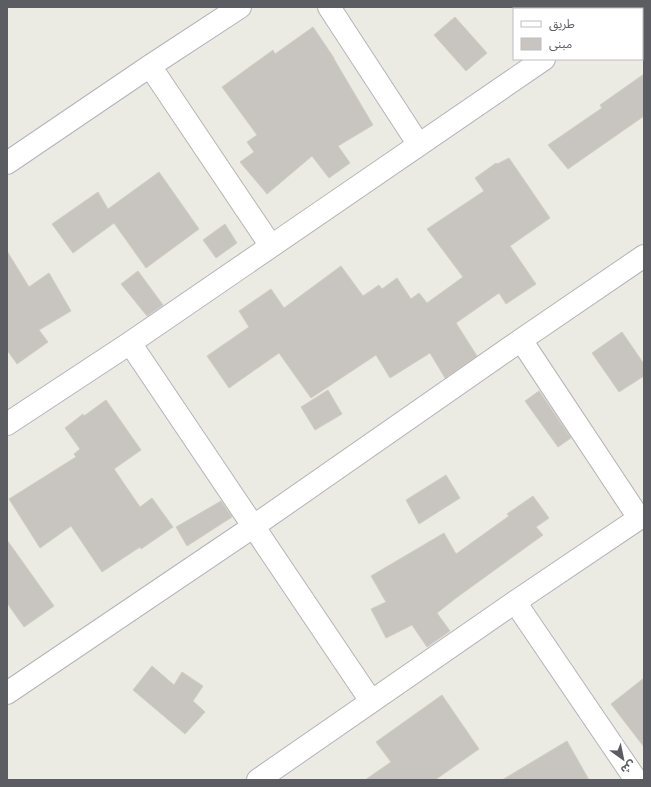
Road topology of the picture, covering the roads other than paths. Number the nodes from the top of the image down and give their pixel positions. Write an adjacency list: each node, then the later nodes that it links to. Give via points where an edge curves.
1 (240, 7): 4 (street)
2 (329, 7): 5 (street)
3 (543, 60): 5 (street)
4 (150, 66): 6 (street); 7 (street)
5 (419, 145): 7 (street)
6 (7, 163)
7 (271, 246): 10 (street)
8 (644, 256): 9 (street)
9 (521, 340): 12 (street); 13 (street)
10 (130, 343): 11 (street); 13 (street)
11 (7, 424)
12 (642, 516): 14 (street)
13 (254, 526): 15 (street); 16 (street)
14 (515, 602): 16 (street); 18 (street)
15 (7, 694)
16 (371, 701): 17 (street)
17 (258, 780)
18 (636, 780)

